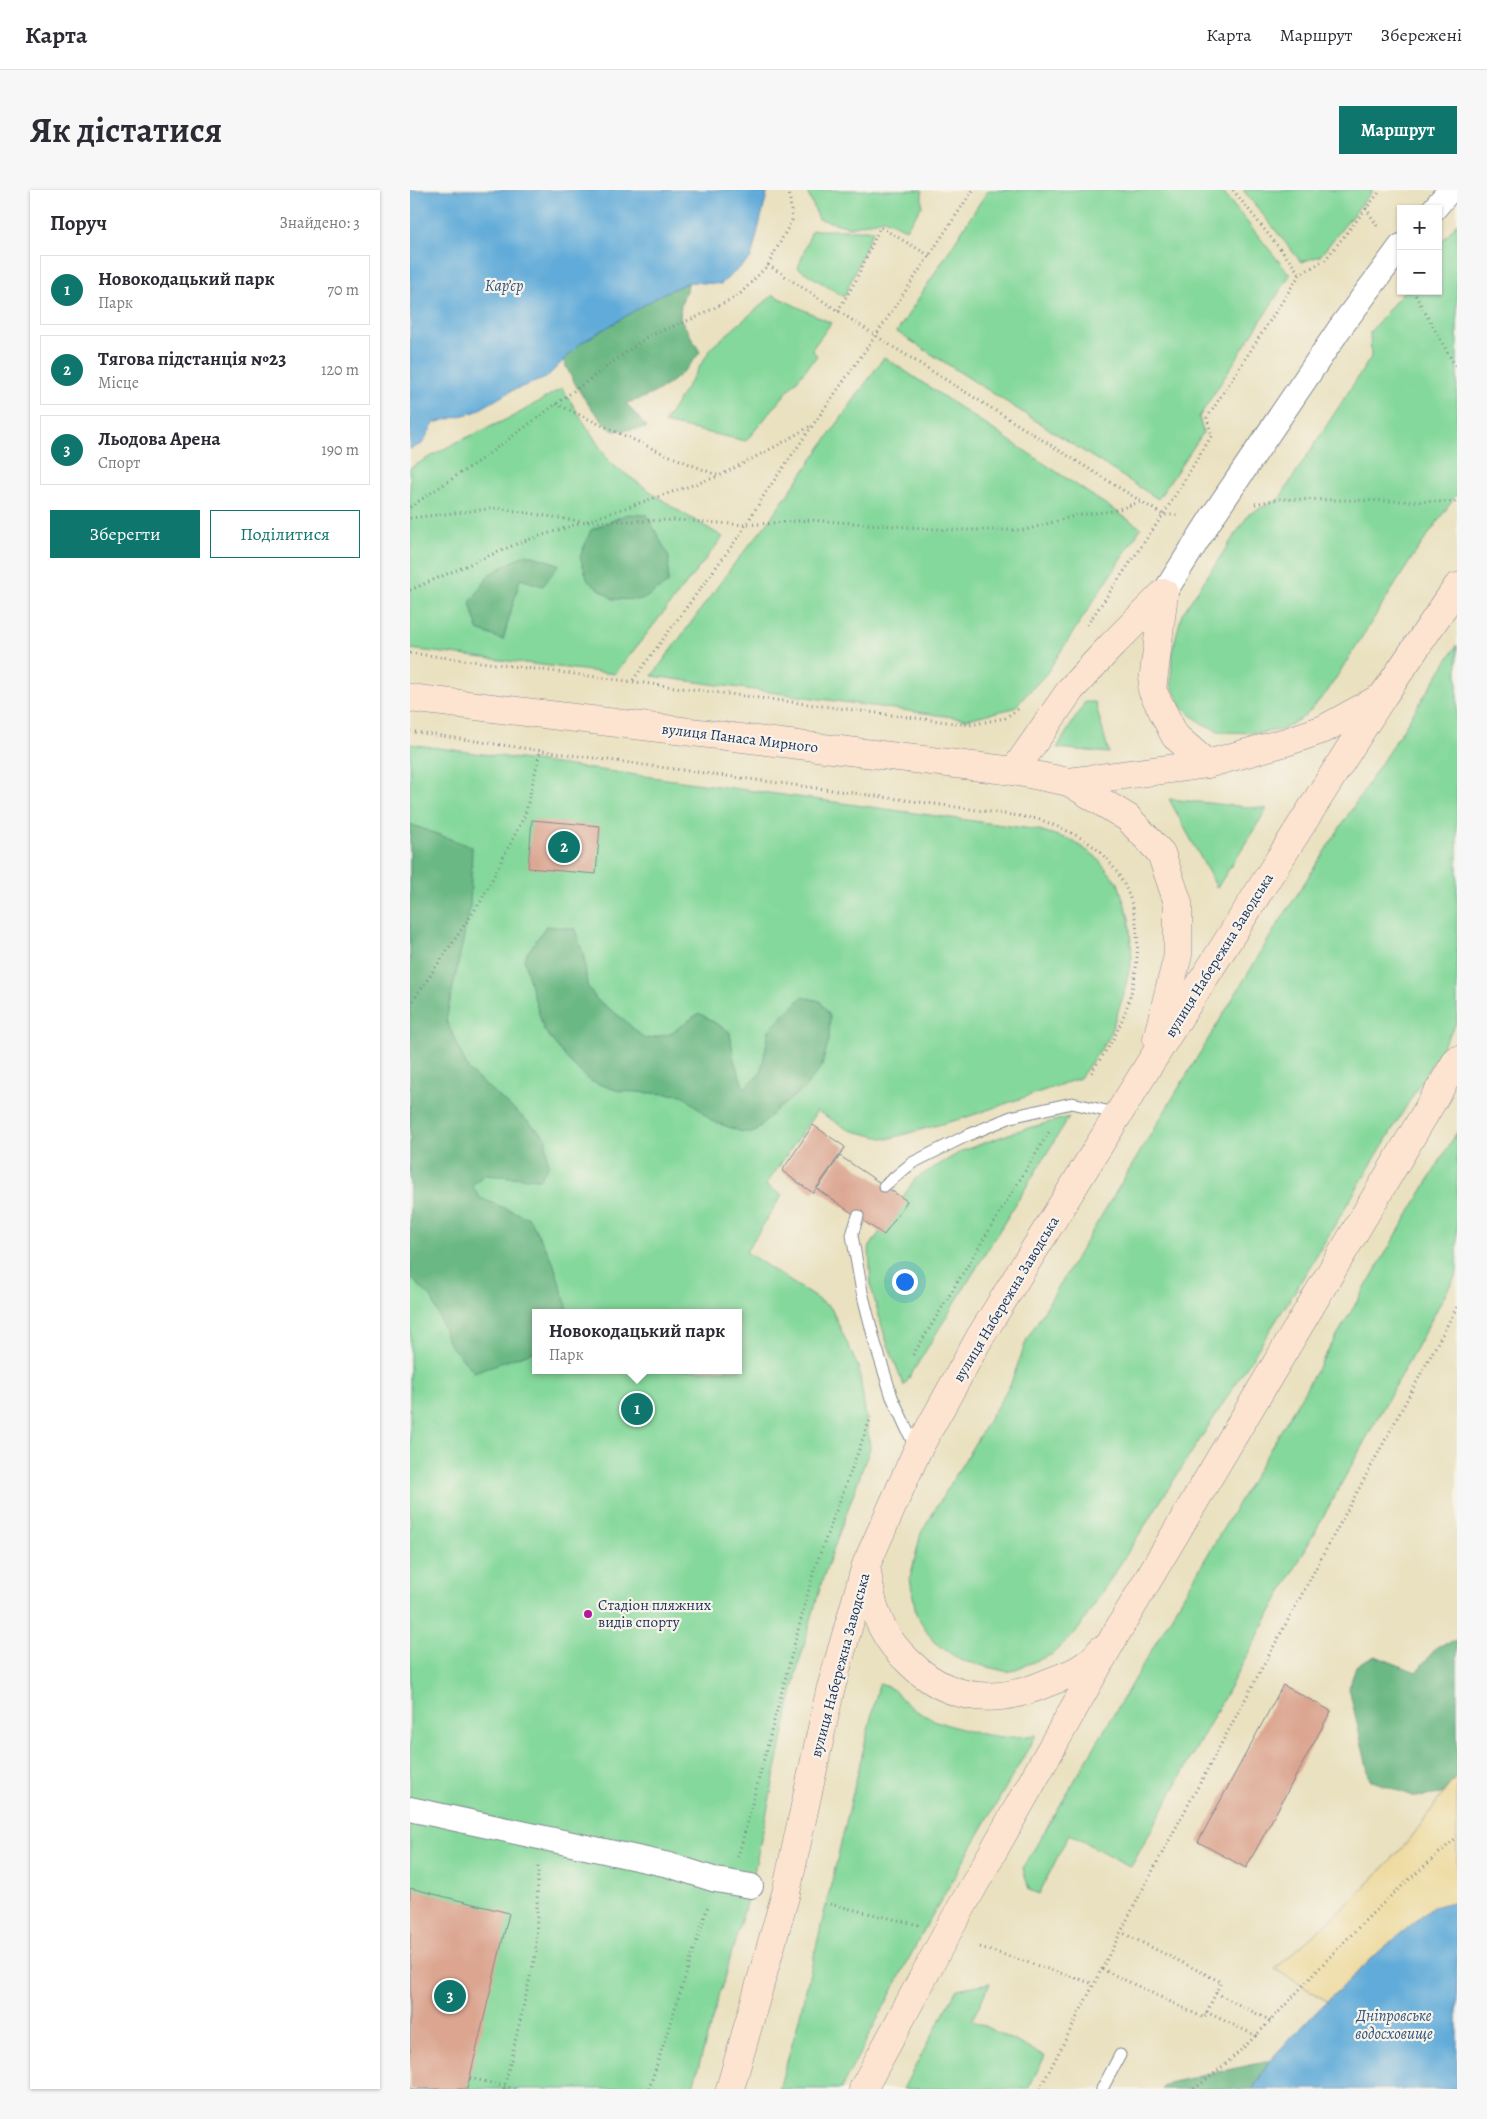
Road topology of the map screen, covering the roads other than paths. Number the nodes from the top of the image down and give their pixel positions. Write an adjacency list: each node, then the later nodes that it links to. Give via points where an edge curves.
1 (1450, 190): 2 (street)
2 (1437, 205)
3 (1398, 250): 5 (street, via 1340,328)
4 (1457, 587): 6 (main road, вулиця Набережна Заводська)
5 (1164, 593): 8 (main road, via 1152,690 1175,736); 9 (main road, via 1071,689)
6 (1383, 696): 8 (main road, via 1324,729); 11 (main road, вулиця Набережна Заводська)
7 (410, 698): 9 (main road, вулиця Панаса Мирного)
8 (1207, 764): 10 (main road)
9 (1014, 771): 10 (main road, вулиця Панаса Мирного)
10 (1069, 782): 11 (main road, via 1128,818 1161,853 1178,902 1178,954)
11 (1152, 1060): 13 (main road, вулиця Набережна Заводська)
12 (1457, 1060): 18 (main road)
13 (1119, 1114): 14 (lane, via 1072,1104 1011,1117 912,1163); 16 (main road, вулиця Набережна Заводська, via 980,1337)
14 (884, 1186)
15 (858, 1216): 16 (lane, via 852,1235 862,1292 892,1397)
16 (917, 1451): 17 (main road, вулиця Набережна Заводська)
17 (866, 1565): 18 (main road, via 872,1603 896,1650 938,1685 959,1694 999,1697 1030,1691 1074,1673 1091,1662); 22 (main road, вулиця Набережна Заводська, via 830,1691 786,1893)
18 (1118, 1630): 23 (main road)
19 (410, 1809): 20 (street)
20 (733, 1883)
21 (1120, 2055): 24 (lane)
22 (730, 2089)
23 (863, 2089)
24 (1102, 2089)

